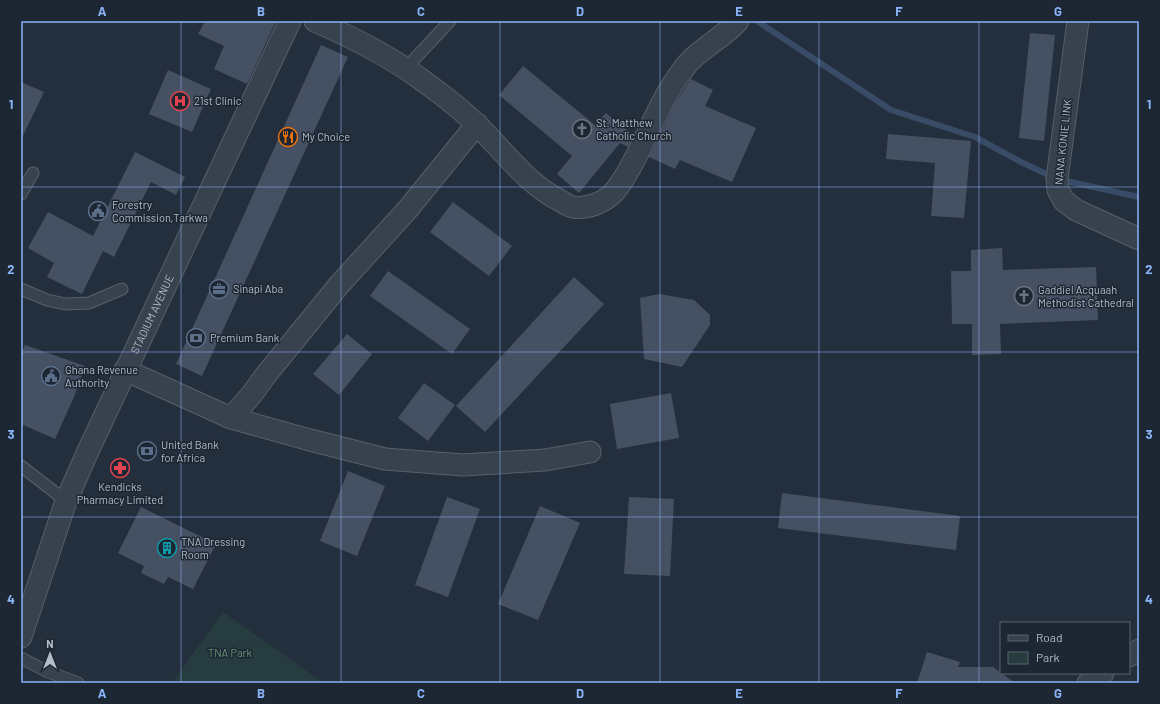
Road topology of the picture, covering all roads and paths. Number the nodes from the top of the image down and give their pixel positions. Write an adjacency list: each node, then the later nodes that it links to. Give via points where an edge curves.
1 (290, 21): 13 (street, STADIUM AVENUE)
2 (316, 21): 6 (street, via 354,38)
3 (450, 21): 6 (lane)
4 (738, 21): 7 (street, via 682,70 614,192 593,206 572,207 548,195 530,180)
5 (1078, 21): 10 (street, NANA KONIE LINK, via 1057,179 1058,190 1064,201 1076,210)
6 (406, 68): 7 (street)
7 (477, 124): 14 (street, via 408,209 339,285)
8 (33, 173): 9 (lane)
9 (21, 194)
10 (1139, 239)
11 (21, 289): 12 (lane, via 47,300 66,304 89,303)
12 (122, 289)
13 (125, 370): 14 (street); 17 (street, STADIUM AVENUE)
14 (231, 418): 15 (street, via 384,459 463,466 545,460)
15 (590, 452)
16 (21, 466): 17 (lane)
17 (66, 501): 18 (street, STADIUM AVENUE)
18 (21, 637)
19 (1139, 650): 20 (street)
20 (1130, 655)
21 (21, 658): 23 (lane)
22 (1102, 674): 24 (street)
23 (78, 683)
24 (1088, 683)

